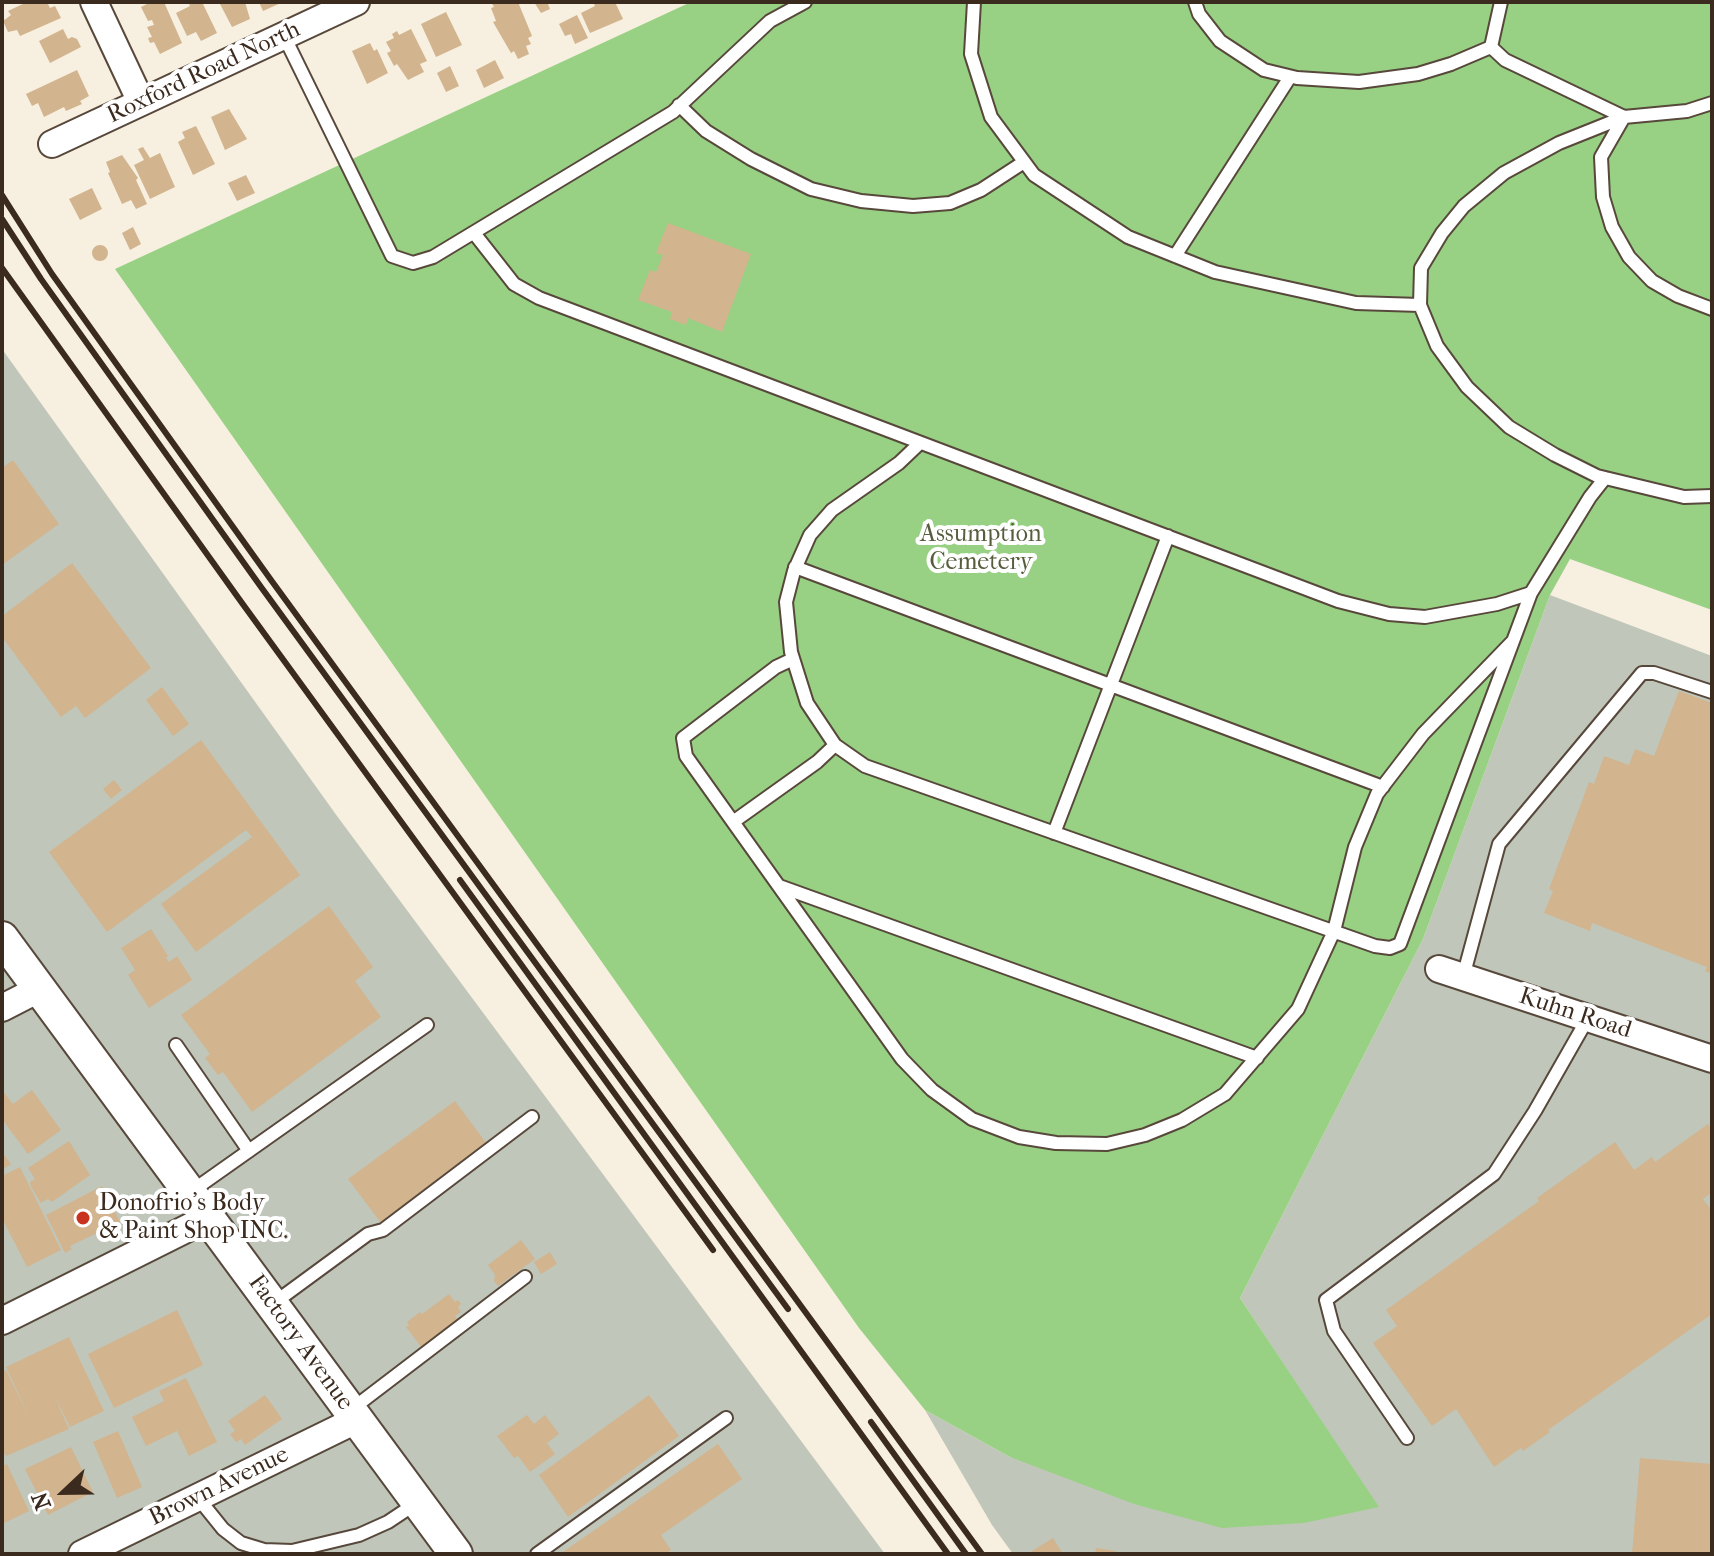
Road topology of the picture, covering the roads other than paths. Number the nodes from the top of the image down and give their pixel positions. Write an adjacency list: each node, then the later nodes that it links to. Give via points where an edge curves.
1 (94, 2): 10 (street)
2 (356, 2): 7 (street, Roxford Road North)
3 (805, 2): 12 (lane, via 770,21)
4 (974, 2): 15 (lane, via 971,54 991,117)
5 (1195, 2): 9 (lane, via 1220,41 1264,70)
6 (1501, 2): 8 (lane)
7 (284, 36): 10 (street, Roxford Road North); 16 (lane, via 392,256 413,263)
8 (1491, 47): 9 (lane, via 1418,74 1359,82); 13 (lane, via 1505,60)
9 (1290, 77): 17 (lane)
10 (141, 102): 14 (street, Roxford Road North)
11 (1712, 103): 13 (lane)
12 (679, 105): 15 (lane, via 706,131 751,159 811,189 861,201 950,203); 16 (lane)
13 (1624, 117): 18 (lane, via 1504,173 1464,206 1421,268); 19 (lane, via 1601,157 1603,197 1612,227 1629,257 1652,281)
14 (52, 144)
15 (1024, 162): 17 (lane, via 1034,175 1128,237)
16 (474, 233): 20 (lane, via 514,284 539,298)
17 (1175, 256): 18 (lane, via 1215,272 1301,293 1356,303)
18 (1420, 305): 21 (lane, via 1437,346 1467,387 1509,427)
19 (1712, 309)
20 (920, 443): 23 (lane); 24 (lane, via 832,510 810,535)
21 (1605, 478): 22 (lane, via 1684,497); 25 (lane)
22 (1712, 496)
23 (1168, 536): 25 (lane, via 1338,601 1389,614 1425,617); 28 (lane)
24 (795, 567): 27 (lane, via 786,602); 28 (lane)
25 (1531, 593): 26 (lane)
26 (1512, 642): 31 (lane, via 1423,734); 35 (lane, via 1400,944 1375,946)
27 (793, 659): 30 (lane, via 807,703); 32 (lane, via 683,738 686,756)
28 (1110, 685): 31 (lane); 33 (lane)
29 (1712, 692): 37 (lane, via 1642,673 1499,844)
30 (835, 745): 32 (lane); 33 (lane, via 865,766)
31 (1383, 787): 35 (lane, via 1355,847)
32 (733, 822): 34 (lane)
33 (1054, 833): 35 (lane)
34 (779, 886): 43 (lane); 43 (lane, via 902,1059 932,1090 972,1119 1019,1137 1107,1144 1145,1135 1225,1094)
35 (1334, 931): 43 (lane, via 1298,1009)
36 (2, 938): 38 (street, Factory Avenue)
37 (1451, 973): 40 (street, Kuhn Road)
38 (39, 989): 39 (street); 47 (street, Factory Avenue)
39 (2, 1008)
40 (1588, 1018): 44 (street, Kuhn Road); 53 (lane, via 1494,1174 1326,1300 1334,1331)
41 (427, 1025): 46 (lane)
42 (176, 1045): 46 (lane)
43 (1257, 1058)
44 (1712, 1059)
45 (532, 1117): 49 (lane, via 383,1230 368,1234)
46 (249, 1151): 47 (lane)
47 (199, 1205): 49 (street, Factory Avenue); 50 (street)
48 (525, 1277): 51 (lane)
49 (272, 1305): 51 (street, Factory Avenue)
50 (2, 1321)
51 (353, 1416): 54 (street, Brown Avenue); 55 (street, Factory Avenue)
52 (726, 1418): 58 (lane)
53 (1407, 1438)
54 (198, 1498): 55 (lane, via 241,1543 292,1551 359,1535); 56 (street, Brown Avenue)
55 (417, 1502): 57 (street, Factory Avenue)
56 (82, 1554)
57 (456, 1554)
58 (537, 1554)

